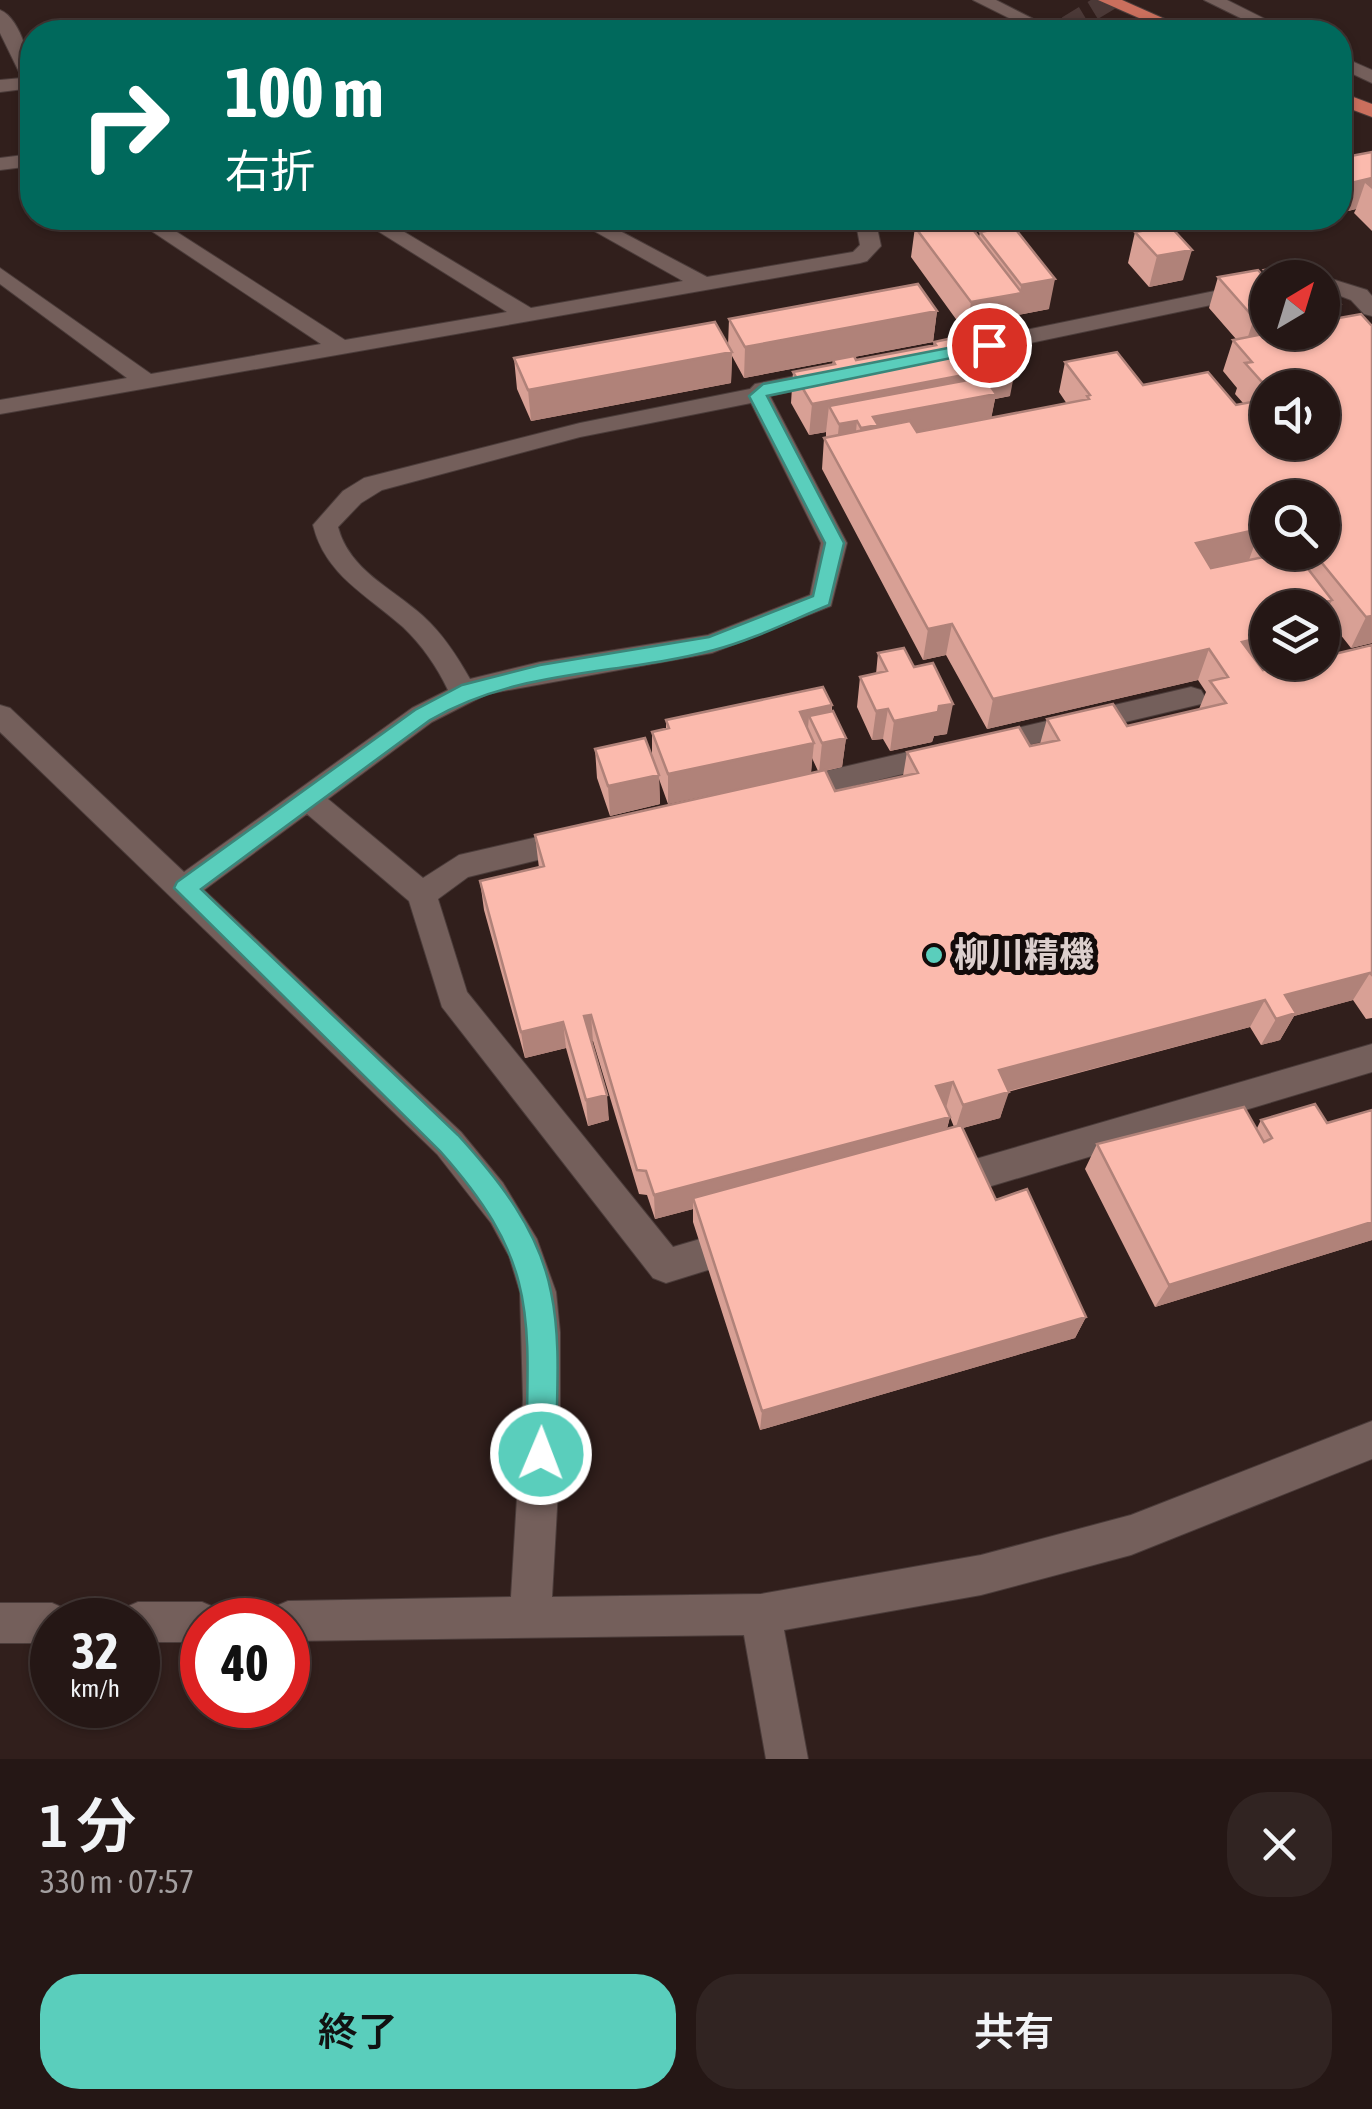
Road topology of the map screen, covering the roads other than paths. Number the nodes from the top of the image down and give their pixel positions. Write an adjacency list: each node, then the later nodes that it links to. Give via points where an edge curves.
1 (982, 0): 5 (street)
2 (1107, 0): 6 (highway)
3 (1213, 0): 7 (street)
4 (0, 15): 8 (street)
5 (1031, 20)
6 (1155, 20)
7 (1256, 20)
8 (20, 56)
9 (161, 230): 21 (street)
10 (386, 230): 20 (street)
11 (604, 230): 15 (street)
12 (868, 230): 15 (street, via 870,246 860,257)
13 (0, 274): 24 (street)
14 (1372, 281): 16 (street)
15 (704, 284): 20 (street)
16 (1340, 284)
17 (1340, 289): 19 (street)
18 (1250, 290): 22 (street)
19 (1372, 308)
20 (528, 314): 21 (street)
21 (341, 347): 24 (street)
22 (932, 356)
23 (857, 371): 25 (street, via 763,389)
24 (146, 381): 26 (street)
25 (758, 396): 27 (street, via 834,543 822,600 712,644); 27 (street, via 450,461 373,484 334,512 325,525 327,545 416,624)
26 (0, 407)
27 (462, 692): 31 (street)
28 (1191, 697): 30 (street)
29 (0, 714): 33 (street)
30 (768, 796)
31 (308, 799): 33 (street); 34 (street)
32 (613, 832): 34 (street, via 459,867)
33 (186, 888): 40 (street, via 449,1143 488,1187 519,1239 538,1291 542,1360)
34 (422, 895): 37 (street, via 453,998 666,1266)
35 (1372, 1058): 36 (street)
36 (914, 1193)
37 (780, 1232)
38 (1372, 1440): 39 (street, via 1131,1535 981,1575)
39 (761, 1614): 40 (street); 44 (street)
40 (530, 1620): 42 (street)
41 (30, 1622): 43 (street)
42 (310, 1622)
43 (0, 1623)
44 (787, 1759)

